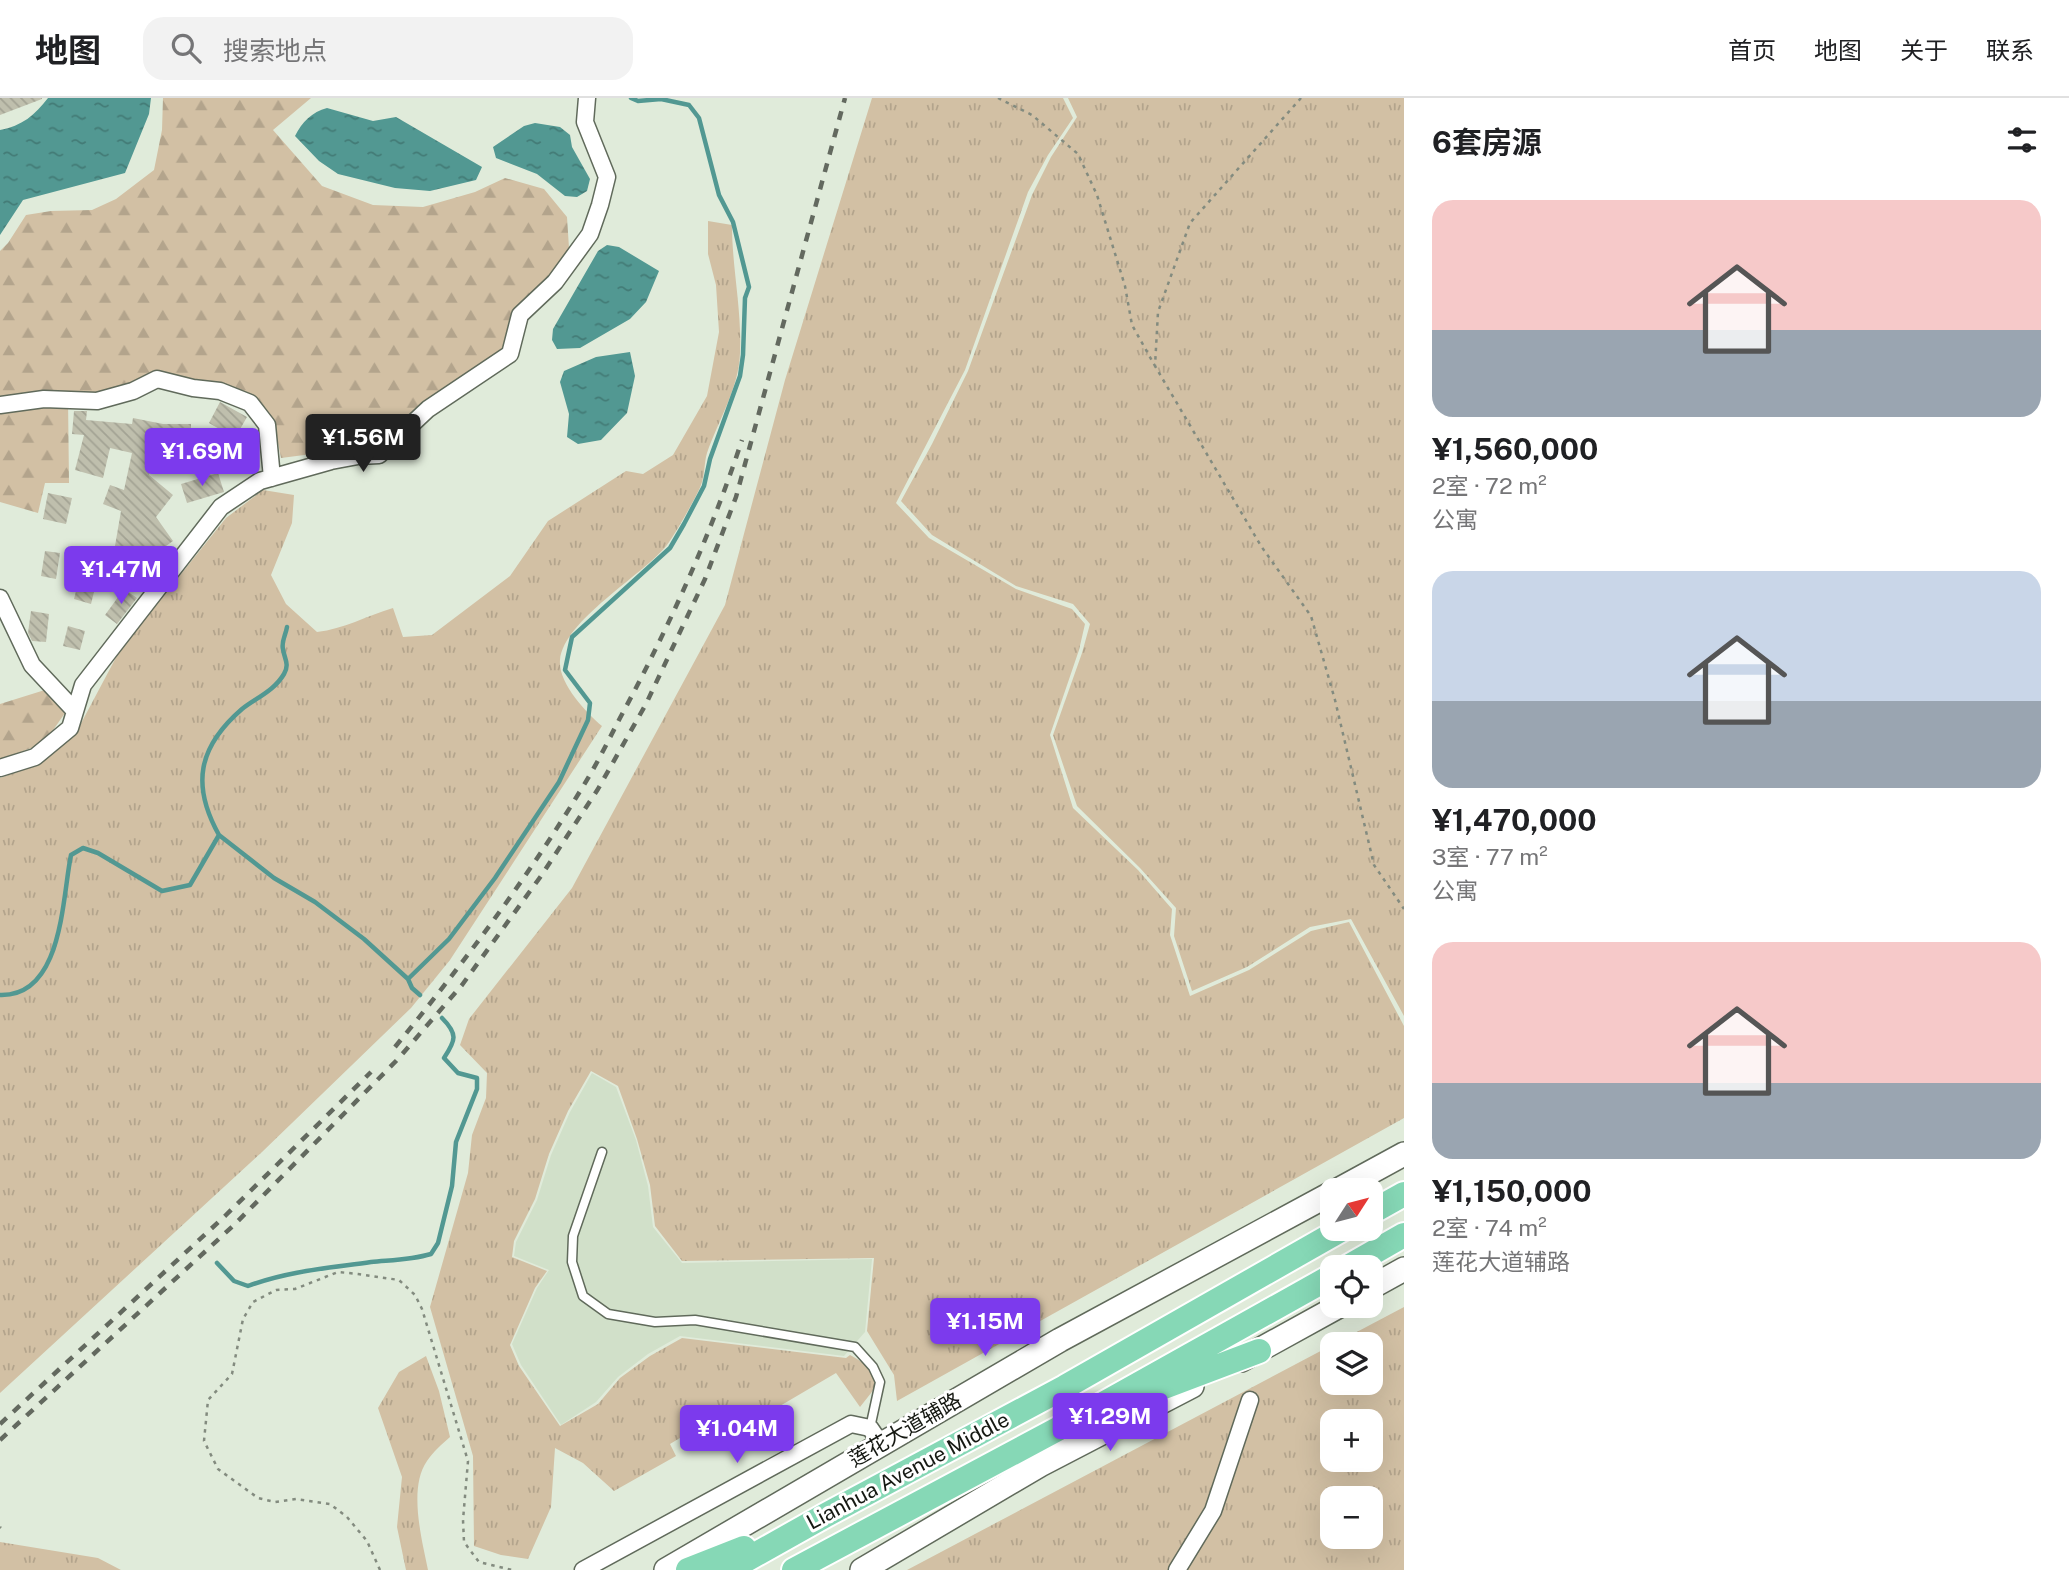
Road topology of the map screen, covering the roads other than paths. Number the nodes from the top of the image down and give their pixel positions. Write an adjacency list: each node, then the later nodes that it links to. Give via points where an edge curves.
1 (587, 98): 3 (street, via 585,122 607,177 600,205 590,234 555,282 520,315 510,354 428,410 379,455 331,461)
2 (0, 405): 3 (street, via 44,399 97,401 157,379 220,391 250,403 267,425)
3 (272, 478): 5 (street, via 222,507 203,528 83,685)
4 (0, 598): 5 (street, via 32,665)
5 (75, 711): 6 (street, via 70,728 35,757)
6 (0, 768)
7 (602, 1152): 25 (lane, via 573,1236 572,1262 583,1296 608,1314 655,1322 695,1320 855,1347 880,1382)
8 (1404, 1154): 9 (street)
9 (1360, 1178)
10 (1404, 1195): 12 (main road)
11 (1320, 1199): 25 (street, 莲花大道辅路)
12 (1383, 1206)
13 (1404, 1221): 16 (main road)
14 (1404, 1235): 16 (main road)
15 (1321, 1241): 26 (main road, Lianhua Avenue Middle, via 1065,1387)
16 (1379, 1250): 17 (main road)
17 (1370, 1255)
18 (1404, 1269): 19 (street)
19 (1383, 1281)
20 (1320, 1283): 24 (main road, Lianhua Avenue Middle)
21 (1320, 1317): 22 (street)
22 (1259, 1351): 24 (main road); 32 (street, via 1040,1465)
23 (1250, 1400): 33 (street, via 1213,1511)
24 (1069, 1423): 31 (main road, Lianhua Avenue Middle)
25 (875, 1436): 27 (street, via 851,1423); 28 (street, 莲花大道辅路)
26 (826, 1515): 29 (main road); 30 (main road, Lianhua Avenue Middle)
27 (583, 1570)
28 (666, 1570)
29 (688, 1570)
30 (728, 1570)
31 (794, 1570)
32 (862, 1570)
33 (1177, 1570)

